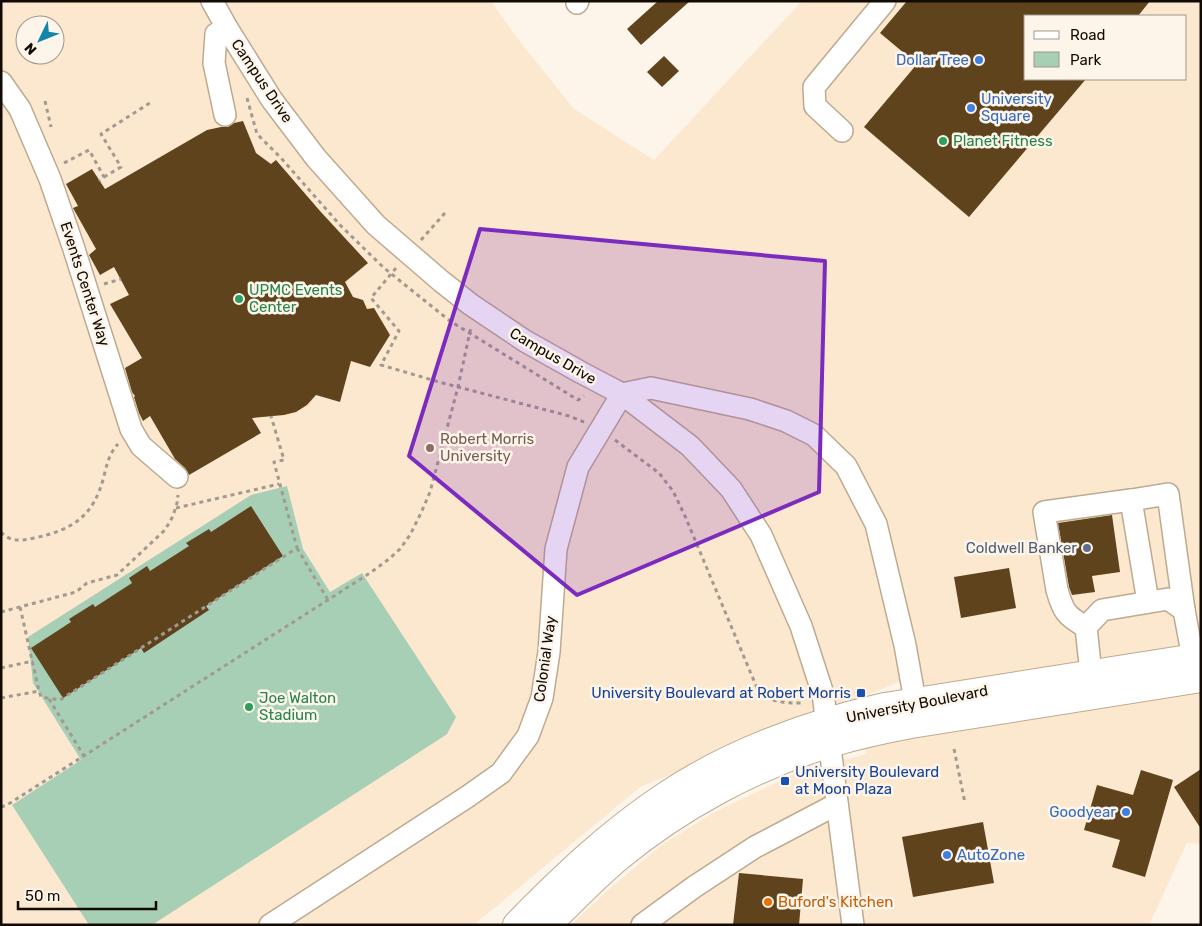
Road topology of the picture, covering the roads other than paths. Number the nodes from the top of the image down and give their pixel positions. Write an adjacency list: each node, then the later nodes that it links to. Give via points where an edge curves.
1 (212, 1): 3 (street, Campus Drive)
2 (885, 1): 6 (street, via 814,87 816,106)
3 (227, 28): 5 (street, via 216,34 214,63); 7 (street, Campus Drive, via 272,100 316,158 376,224 470,304 525,341)
4 (1, 82): 8 (street, Events Center Way, via 20,109 50,179 132,429 141,446)
5 (225, 115)
6 (842, 131)
7 (622, 394): 15 (street, via 651,388 750,409 786,421 814,436 846,466 876,524); 16 (street, Campus Drive, via 690,446 730,489 761,535 801,626 823,694); 18 (street, Colonial Way, via 578,467 556,549 549,652 542,698 528,736 494,777)
8 (177, 477)
9 (1132, 500): 10 (street); 11 (street, via 1168,494); 12 (street, via 1044,512 1057,590 1064,612)
10 (1148, 602): 11 (street, via 1168,599); 12 (street, via 1102,610)
11 (1184, 610): 13 (street)
12 (1086, 627): 14 (street)
13 (1198, 664): 14 (main road, University Boulevard); 16 (main road, University Boulevard, via 876,731)
14 (1091, 674): 15 (main road, University Boulevard)
15 (915, 701): 16 (main road, University Boulevard, via 852,714)
16 (828, 733): 17 (street, Campus Drive); 19 (main road, University Boulevard, via 772,742 734,758 666,796 600,845); 20 (main road, University Boulevard, via 787,758 680,812 618,858)
17 (837, 804): 21 (street, via 755,847); 22 (street, Campus Drive)
18 (270, 925)
19 (517, 925)
20 (547, 925)
21 (642, 925)
22 (853, 925)

